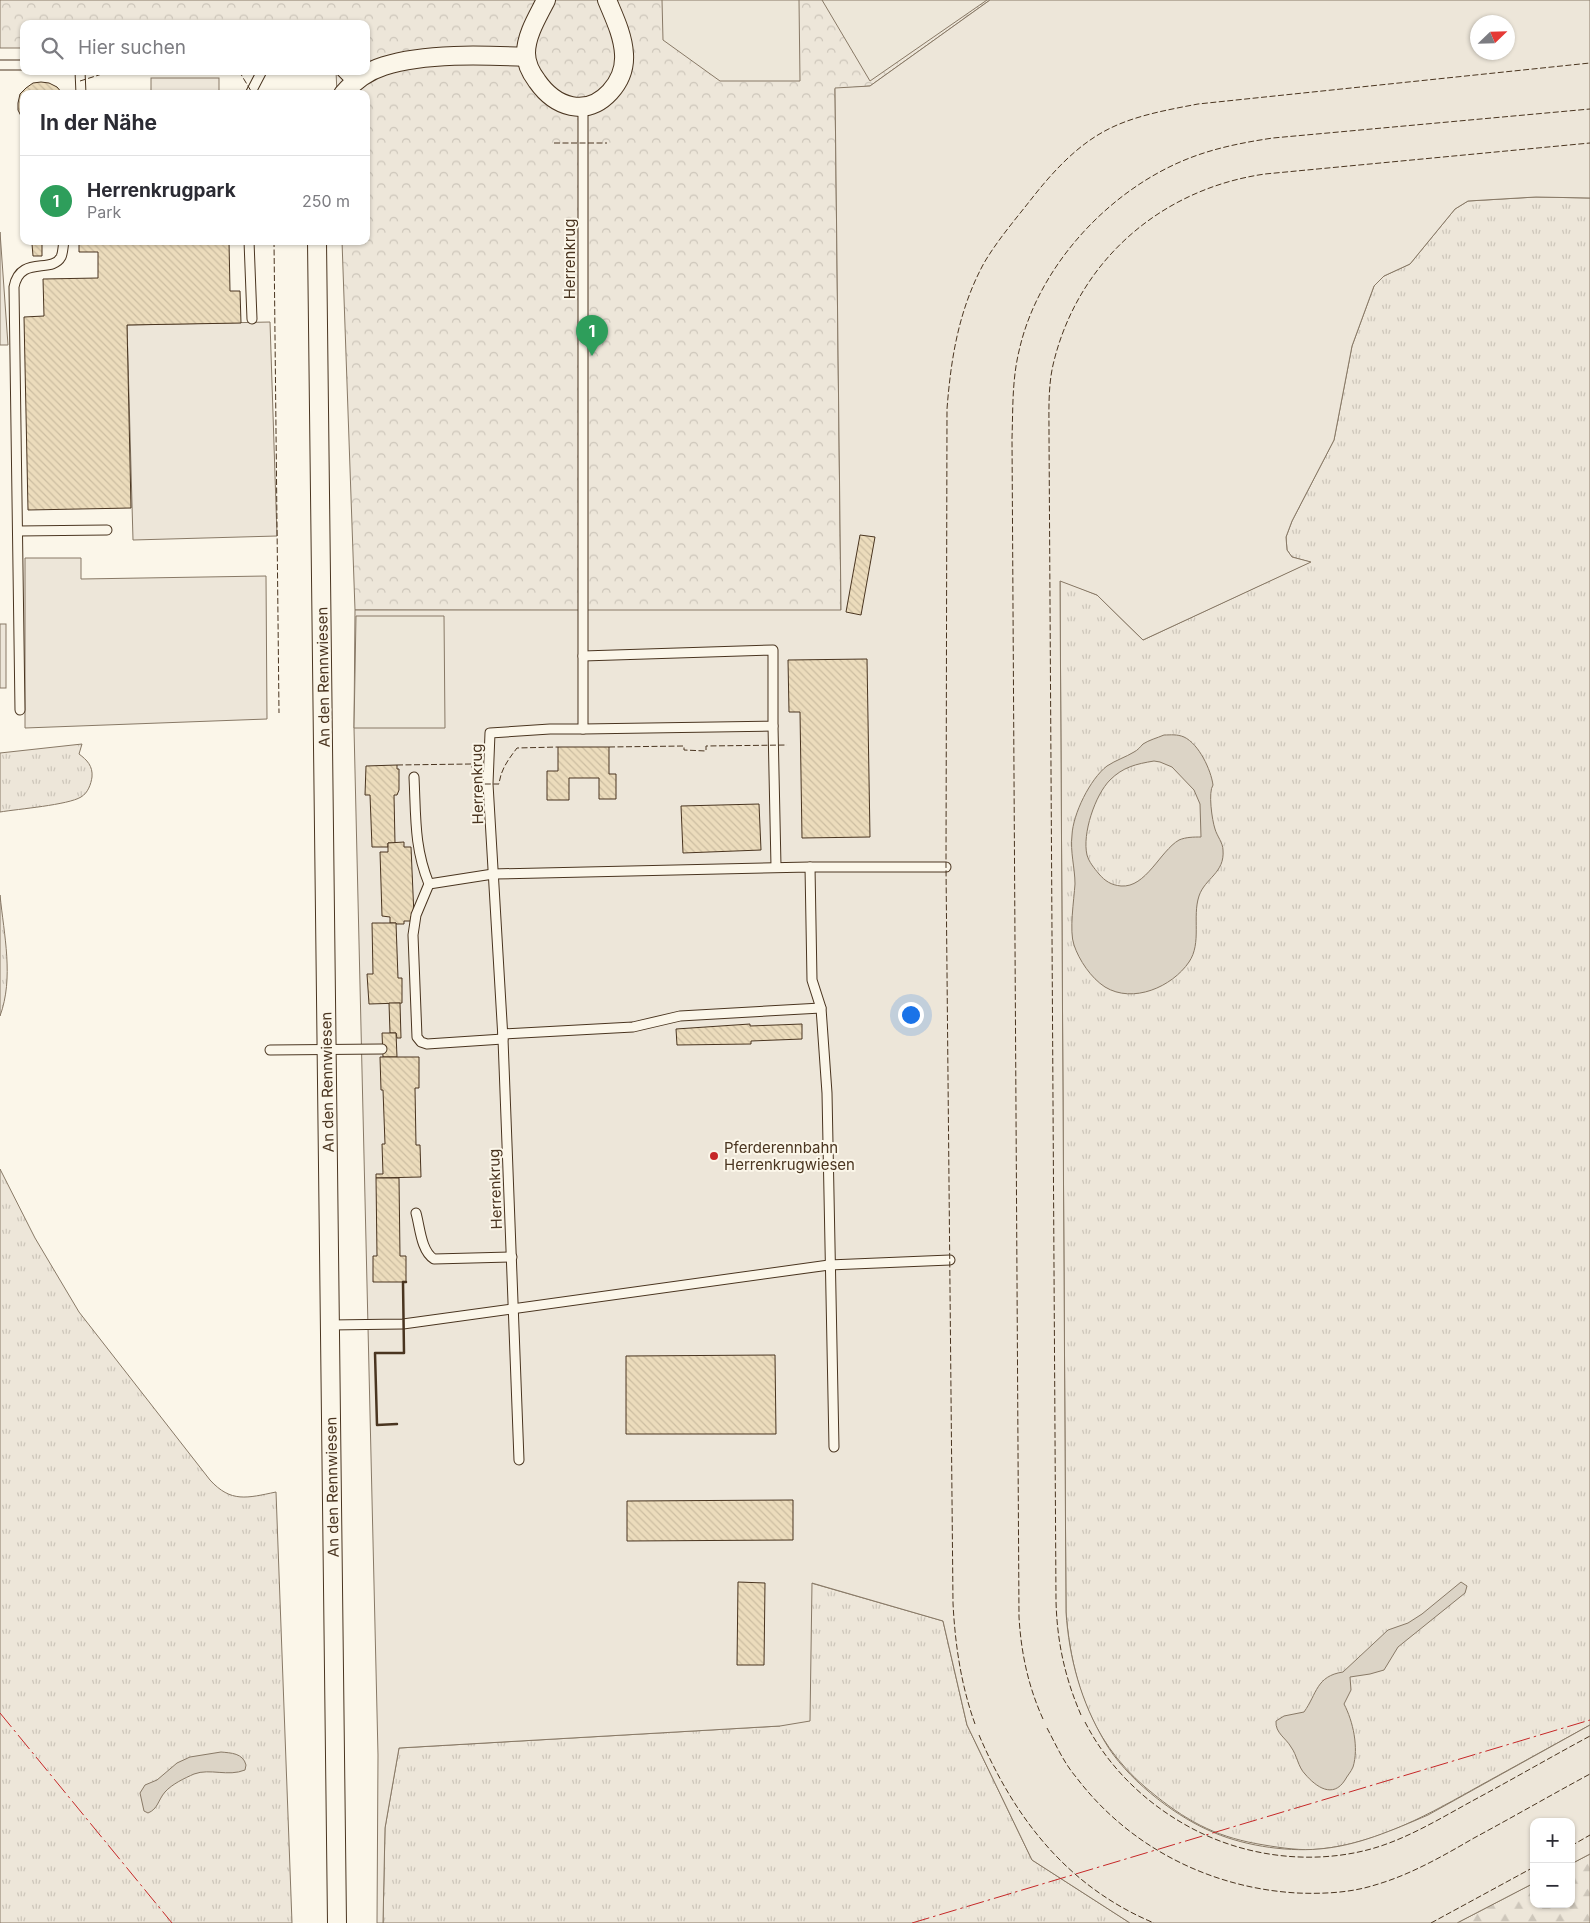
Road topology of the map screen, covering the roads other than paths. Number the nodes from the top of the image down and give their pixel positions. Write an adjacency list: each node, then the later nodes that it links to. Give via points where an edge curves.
1 (546, 0): 3 (street, via 531,31)
2 (607, 0): 13 (street, via 623,45 624,69 617,85 606,96 596,104)
3 (526, 57): 6 (street, via 485,55 410,61); 13 (street, via 534,77 548,94 564,104)
4 (0, 65): 5 (lane)
5 (20, 65)
6 (370, 72)
7 (80, 75): 11 (lane)
8 (260, 75): 12 (lane)
9 (364, 75): 10 (street)
10 (346, 83)
11 (81, 90)
12 (252, 90)
13 (583, 107): 20 (lane, Herrenkrug)
14 (63, 245): 19 (lane, via 59,260 23,271 14,288)
15 (249, 245): 17 (lane)
16 (317, 245): 34 (street, An den Rennwiesen)
17 (252, 319)
18 (107, 530): 19 (lane)
19 (18, 531): 21 (lane)
20 (583, 656): 22 (lane, via 773,650); 23 (lane, Herrenkrug)
21 (20, 710)
22 (773, 726): 23 (lane); 25 (lane)
23 (583, 729): 28 (lane, Herrenkrug, via 490,733 488,784)
24 (414, 777): 29 (lane, via 417,846)
25 (776, 866): 26 (lane); 28 (lane)
26 (810, 867): 27 (lane); 30 (lane, via 812,980)
27 (946, 867)
28 (493, 874): 29 (lane); 31 (lane, Herrenkrug)
29 (428, 884): 31 (lane, via 416,915 413,935 417,1037 427,1044)
30 (821, 1008): 31 (lane, via 680,1016 633,1027); 38 (lane, via 829,1149)
31 (503, 1037): 36 (lane, Herrenkrug)
32 (382, 1049): 34 (lane)
33 (270, 1050): 34 (lane)
34 (327, 1051): 40 (street, An den Rennwiesen)
35 (416, 1213): 36 (lane, via 426,1251 434,1259)
36 (512, 1257): 39 (lane, Herrenkrug)
37 (950, 1260): 38 (lane)
38 (829, 1265): 39 (lane); 41 (lane)
39 (514, 1309): 40 (lane, via 403,1324); 42 (lane, Herrenkrug)
40 (330, 1325): 43 (street, An den Rennwiesen)
41 (834, 1448)
42 (519, 1460)
43 (337, 1923)

